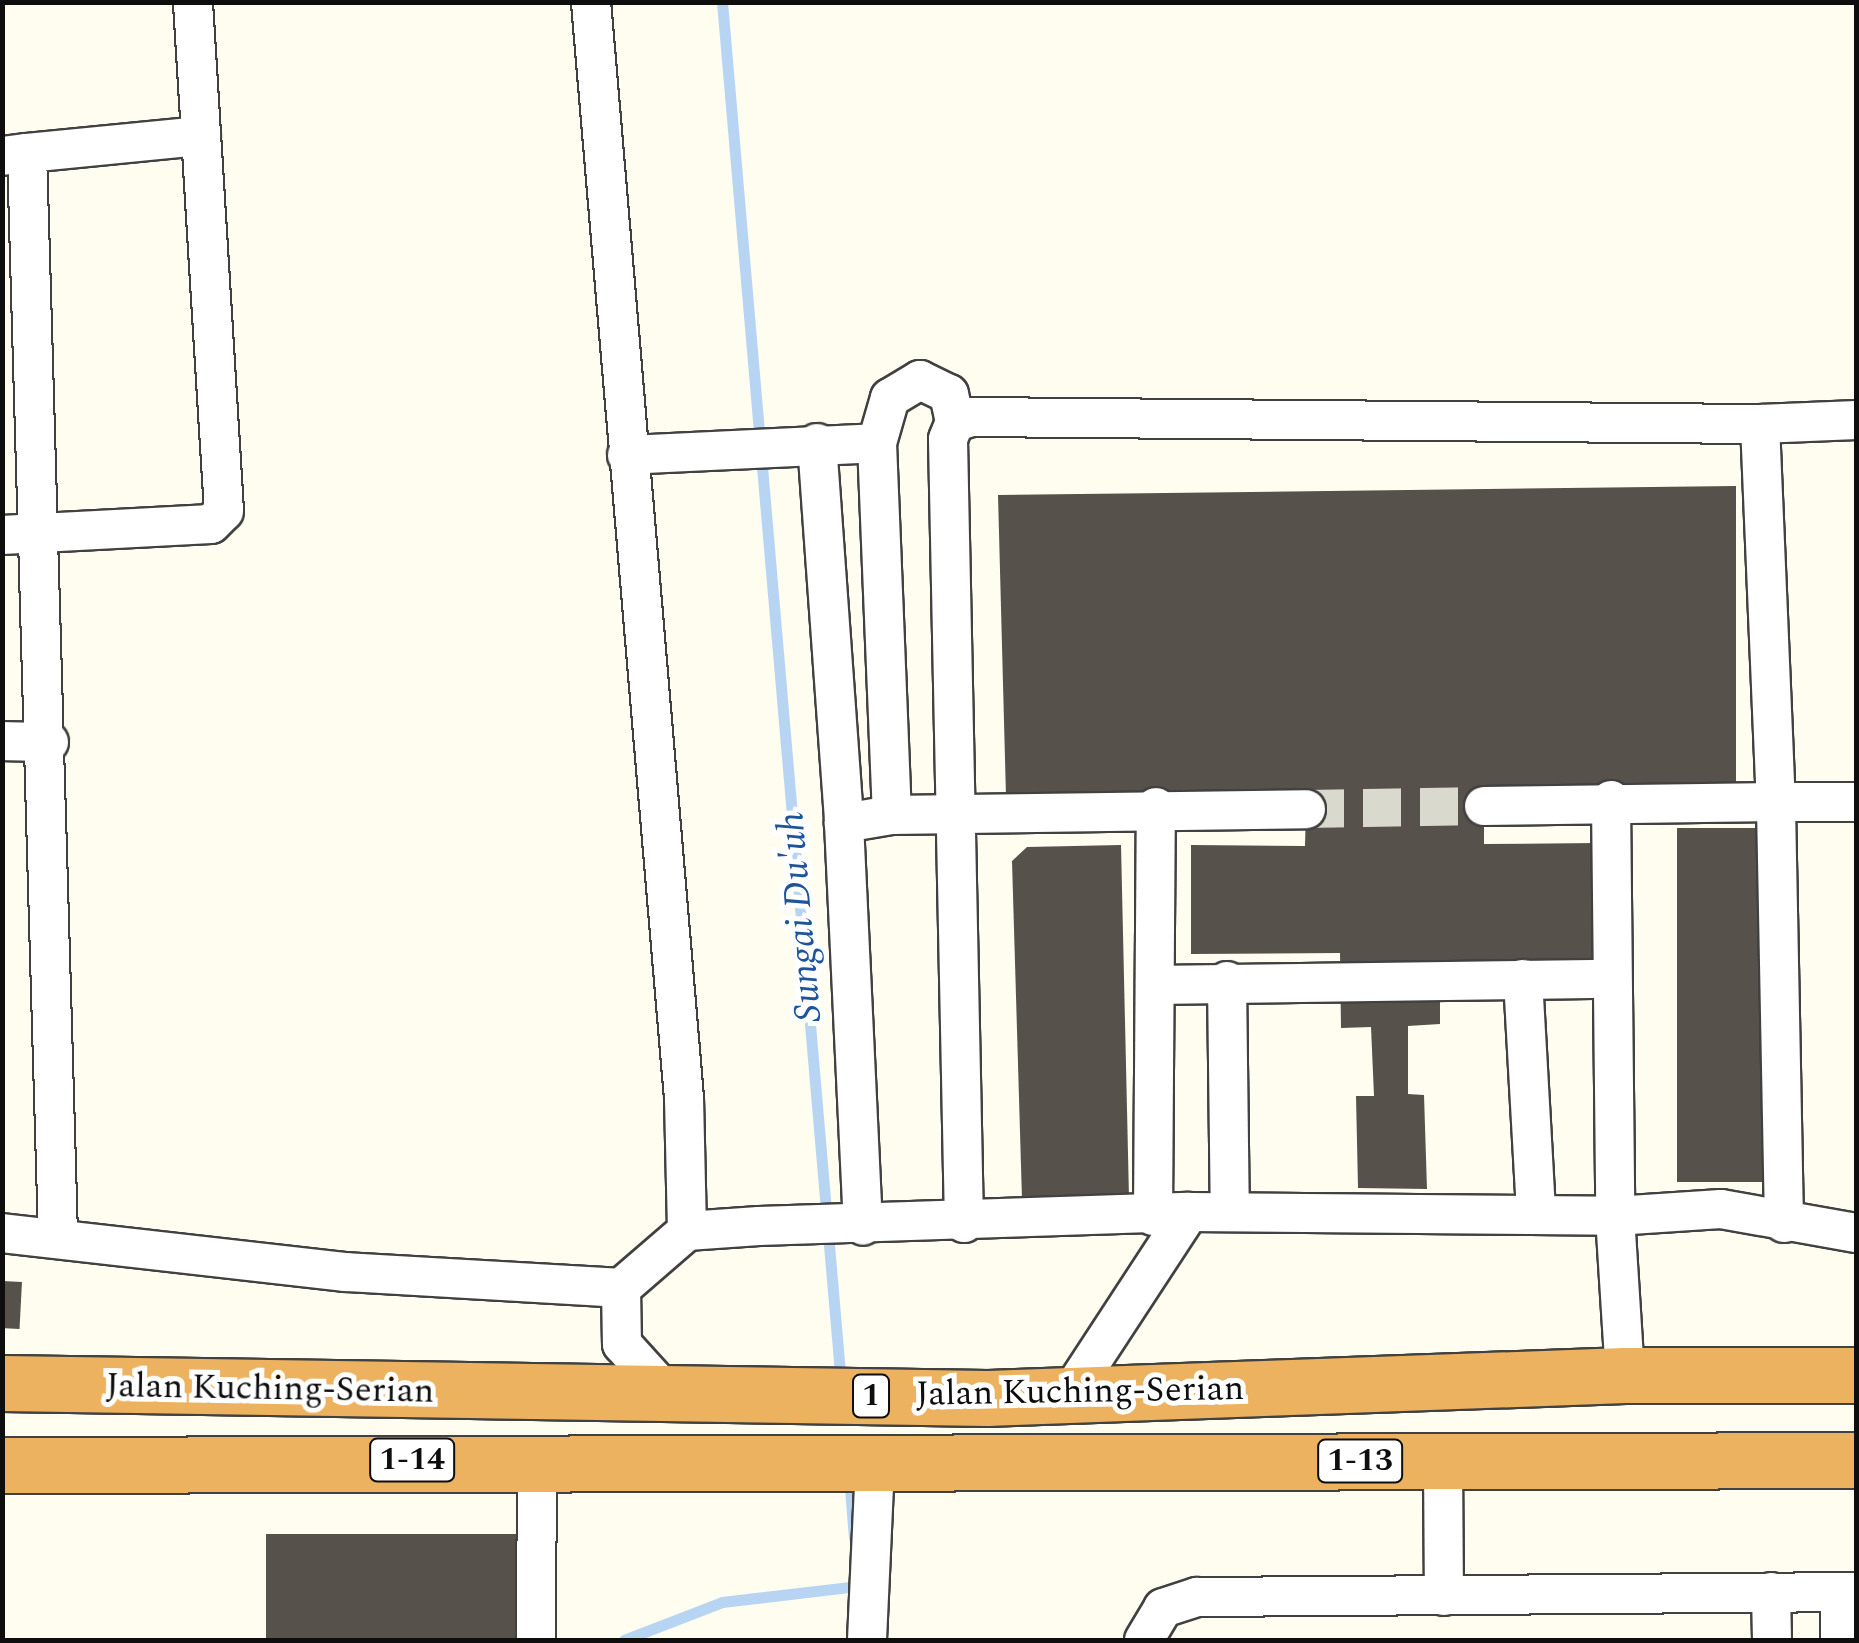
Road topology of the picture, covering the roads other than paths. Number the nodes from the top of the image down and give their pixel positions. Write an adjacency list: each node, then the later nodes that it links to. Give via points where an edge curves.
1 (193, 2): 3 (street)
2 (591, 2): 10 (street)
3 (201, 136): 4 (street); 11 (street, via 228,494 224,512 211,524)
4 (15, 154): 11 (street)
5 (1856, 420): 7 (street)
6 (956, 422): 7 (street, via 971,417); 9 (street, via 949,394 920,380 890,398); 21 (street, via 948,440)
7 (1760, 424): 16 (street)
8 (803, 443): 9 (street); 10 (street); 23 (street)
9 (877, 443): 22 (street)
10 (627, 455): 35 (street, via 684,1098)
11 (41, 534): 12 (street); 14 (street)
12 (2, 535)
13 (2, 742): 14 (street)
14 (49, 742): 38 (street)
15 (1612, 800): 16 (street); 19 (street); 25 (street)
16 (1776, 802): 17 (street); 32 (street)
17 (1856, 802)
18 (1156, 806): 20 (street); 21 (street); 27 (street)
19 (1484, 806)
20 (1306, 809)
21 (959, 810): 22 (street); 33 (street)
22 (892, 815): 23 (street)
23 (844, 822): 34 (street)
24 (1523, 979): 25 (street); 26 (street); 30 (street)
25 (1610, 979): 31 (street)
26 (1227, 980): 27 (street); 28 (street)
27 (1155, 985): 29 (street)
28 (1230, 1212): 29 (street); 30 (street)
29 (1171, 1214): 33 (street); 43 (street)
30 (1536, 1215): 31 (street)
31 (1615, 1216): 32 (street, via 1722,1209); 40 (street)
32 (1784, 1222): 37 (street)
33 (964, 1223): 34 (street)
34 (856, 1226): 35 (street)
35 (687, 1231): 39 (street)
36 (2, 1233): 38 (street)
37 (1856, 1233)
38 (58, 1238): 39 (street, via 345,1272)
39 (621, 1288): 45 (street, via 622,1344)
40 (1625, 1375): 41 (highway, Jalan Kuching-Serian / 1-13); 43 (highway, Jalan Kuching-Serian / 1-13)
41 (1856, 1375)
42 (2, 1383): 45 (highway, Jalan Kuching-Serian / 1-14)
43 (1070, 1394): 46 (highway, Jalan Kuching-Serian / 1-13)
44 (756, 1395): 45 (highway, Jalan Kuching-Serian / 1-14); 46 (highway, Jalan Kuching-Serian / 1)
45 (670, 1397)
46 (987, 1398)
47 (536, 1460): 50 (highway, Jalan Kuching-Serian / 1-14); 51 (highway, Jalan Kuching-Serian / 1-14); 55 (street)
48 (1856, 1460): 49 (highway, Jalan Kuching-Serian / 1-13)
49 (1443, 1461): 50 (highway, Jalan Kuching-Serian / 1-13); 54 (street)
50 (854, 1464): 56 (street)
51 (2, 1465)
52 (1771, 1592): 53 (street); 54 (street); 58 (street)
53 (1848, 1592): 59 (street)
54 (1444, 1596): 57 (street, via 1197,1597 1162,1608)
55 (536, 1640)
56 (867, 1640)
57 (1144, 1640)
58 (1772, 1640)
59 (1840, 1640)

